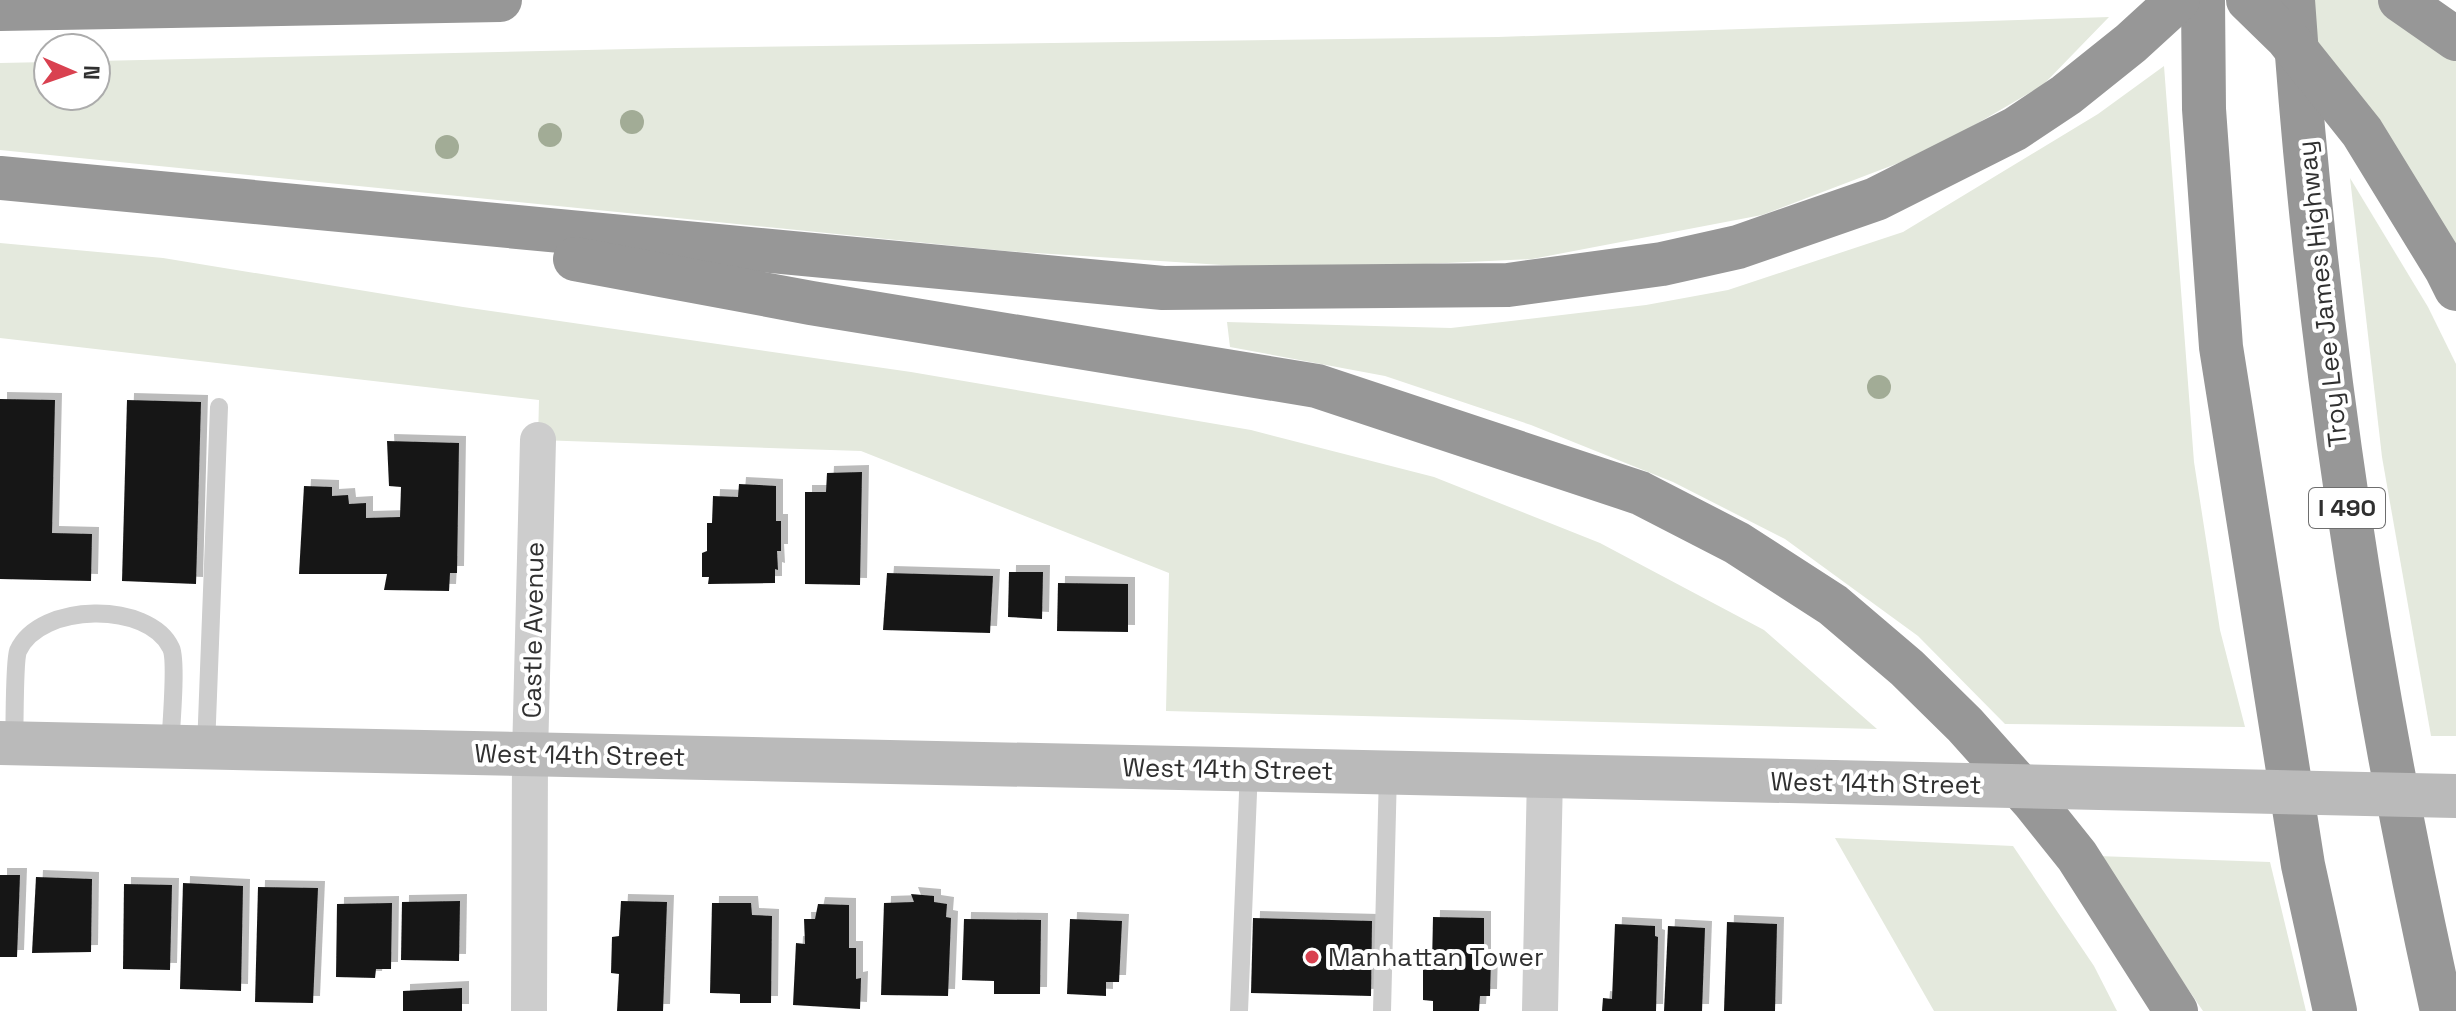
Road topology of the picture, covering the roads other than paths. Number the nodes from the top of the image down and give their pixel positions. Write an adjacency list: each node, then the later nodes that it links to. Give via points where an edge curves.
1 (500, 0): 7 (highway)
2 (2178, 0): 10 (highway, via 2066,95 2015,129 1876,199 1738,247 1662,264 1508,285 1163,288)
3 (2203, 0): 26 (highway, via 2204,109 2221,347 2303,865)
4 (2248, 0): 11 (highway, bridge, via 2287,38 2362,132)
5 (2293, 0): 27 (highway, Troy Lee James Highway / I 490, via 2344,489 2381,711)
6 (2400, 0): 8 (highway)
7 (0, 9)
8 (2456, 39)
9 (0, 178): 10 (highway)
10 (262, 201): 25 (highway, via 811,303 1317,386 1640,493 1737,543 1833,605 1917,678 1975,736 2077,856)
11 (2456, 289)
12 (219, 407): 15 (lane)
13 (538, 440): 16 (street, Castle Avenue)
14 (7, 743): 15 (street, West 14th Street); 15 (lane, via 18,652 33,631 53,619 80,614 132,617 155,627 173,650)
15 (188, 747): 16 (street, West 14th Street)
16 (530, 755): 17 (street, West 14th Street); 21 (street, Castle Avenue)
17 (1249, 769): 18 (street, West 14th Street); 22 (lane)
18 (1388, 772): 19 (street, West 14th Street); 23 (lane)
19 (1545, 775): 20 (street, West 14th Street, bridge); 24 (street)
20 (2456, 796)
21 (529, 1011)
22 (1239, 1011)
23 (1382, 1011)
24 (1540, 1011)
25 (2176, 1011)
26 (2335, 1011)
27 (2442, 1011)

